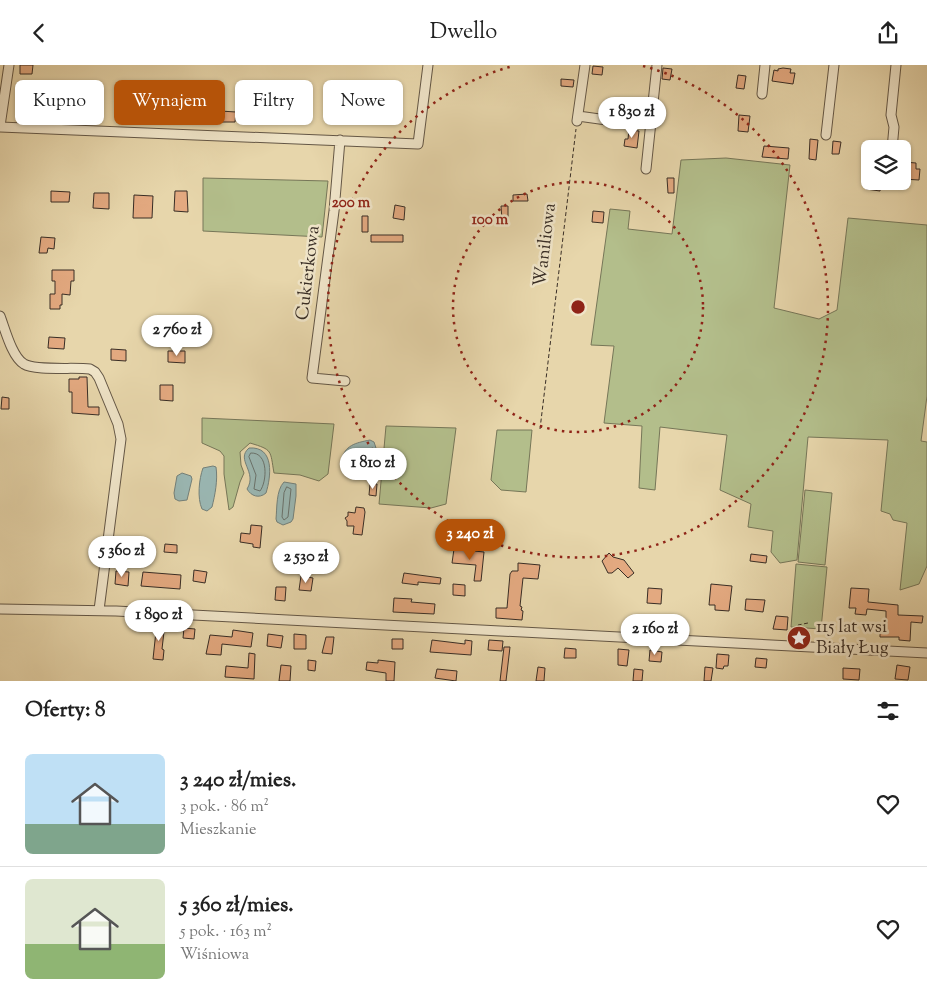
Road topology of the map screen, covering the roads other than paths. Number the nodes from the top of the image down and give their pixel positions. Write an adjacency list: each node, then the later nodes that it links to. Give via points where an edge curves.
1 (9, 65): 10 (street)
2 (428, 65): 13 (street, via 418,144)
3 (585, 65): 9 (street, via 578,119)
4 (657, 65): 14 (street)
5 (765, 65): 8 (street)
6 (834, 65): 11 (street)
7 (896, 65): 12 (street, via 891,115)
8 (762, 94)
9 (621, 121)
10 (0, 127): 13 (street)
11 (826, 135)
12 (893, 140)
13 (340, 141): 16 (street, Cukierkowa, via 312,378)
14 (646, 169)
15 (0, 316): 18 (street, via 11,345 24,364 95,372 118,424 120,455)
16 (345, 381)
17 (0, 609): 18 (street)
18 (99, 611): 19 (street)
19 (927, 653)

